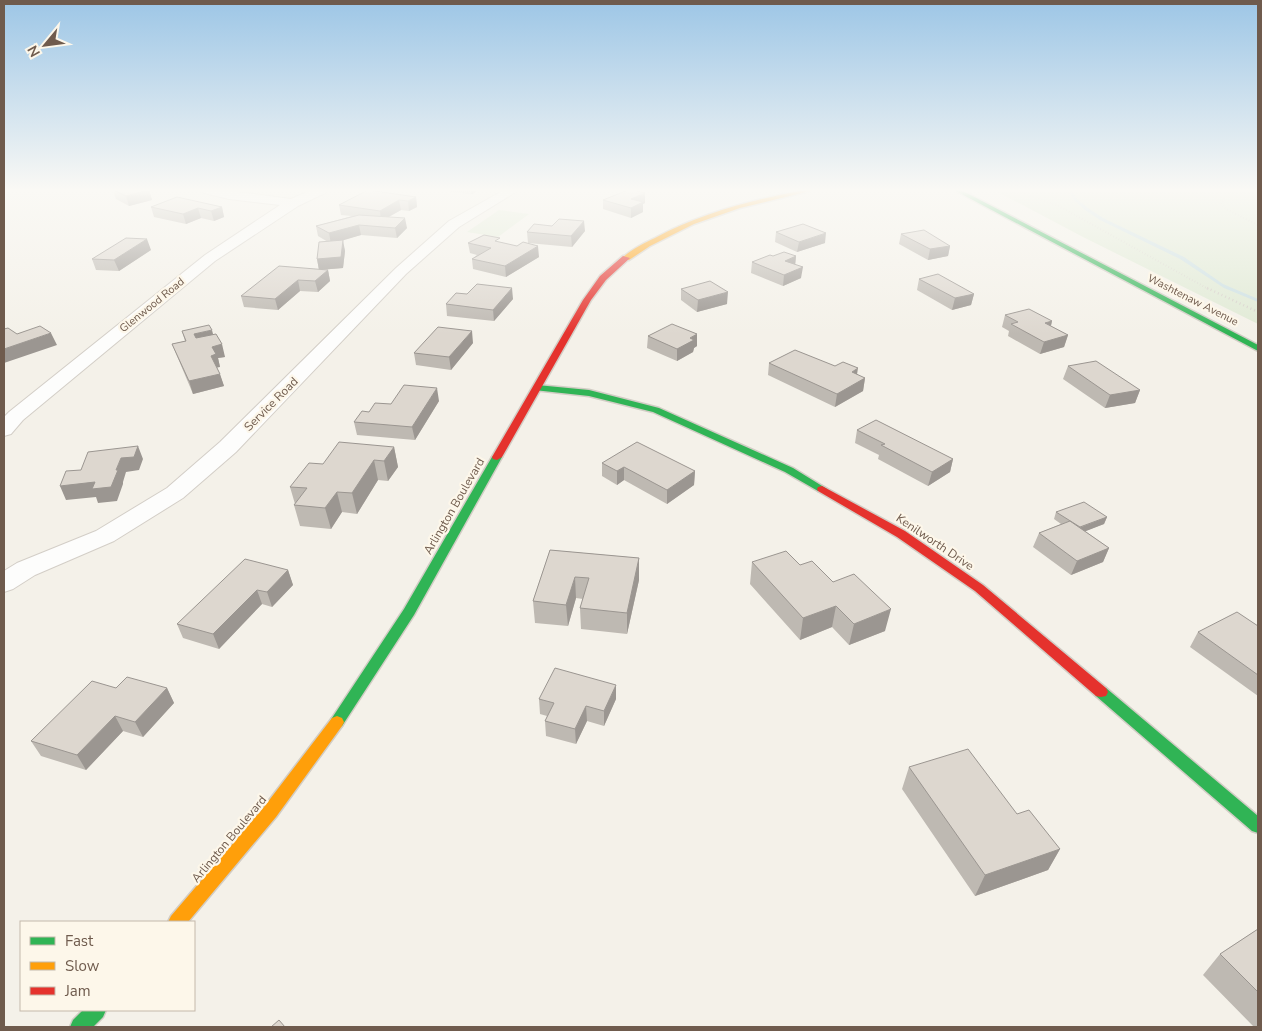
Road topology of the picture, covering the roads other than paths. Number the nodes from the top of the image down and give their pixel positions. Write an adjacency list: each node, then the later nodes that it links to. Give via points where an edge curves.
1 (241, 238): 7 (street, Glenwood Road, via 210,258)
2 (438, 238): 8 (street, Service Road, via 401,271 228,448 175,493 105,536 26,569)
3 (654, 238): 6 (street, Arlington Boulevard, via 631,252 602,279)
4 (1049, 238): 5 (street, Washtenaw Avenue)
5 (1258, 348)
6 (537, 388): 9 (street, Kenilworth Drive, via 589,393 656,410 789,470 901,534 979,588); 10 (street, Arlington Boulevard, via 409,612 333,728 270,812)
7 (8, 422)
8 (4, 583)
9 (1258, 826)
10 (178, 921)
11 (95, 1011): 12 (street)
12 (80, 1027)

